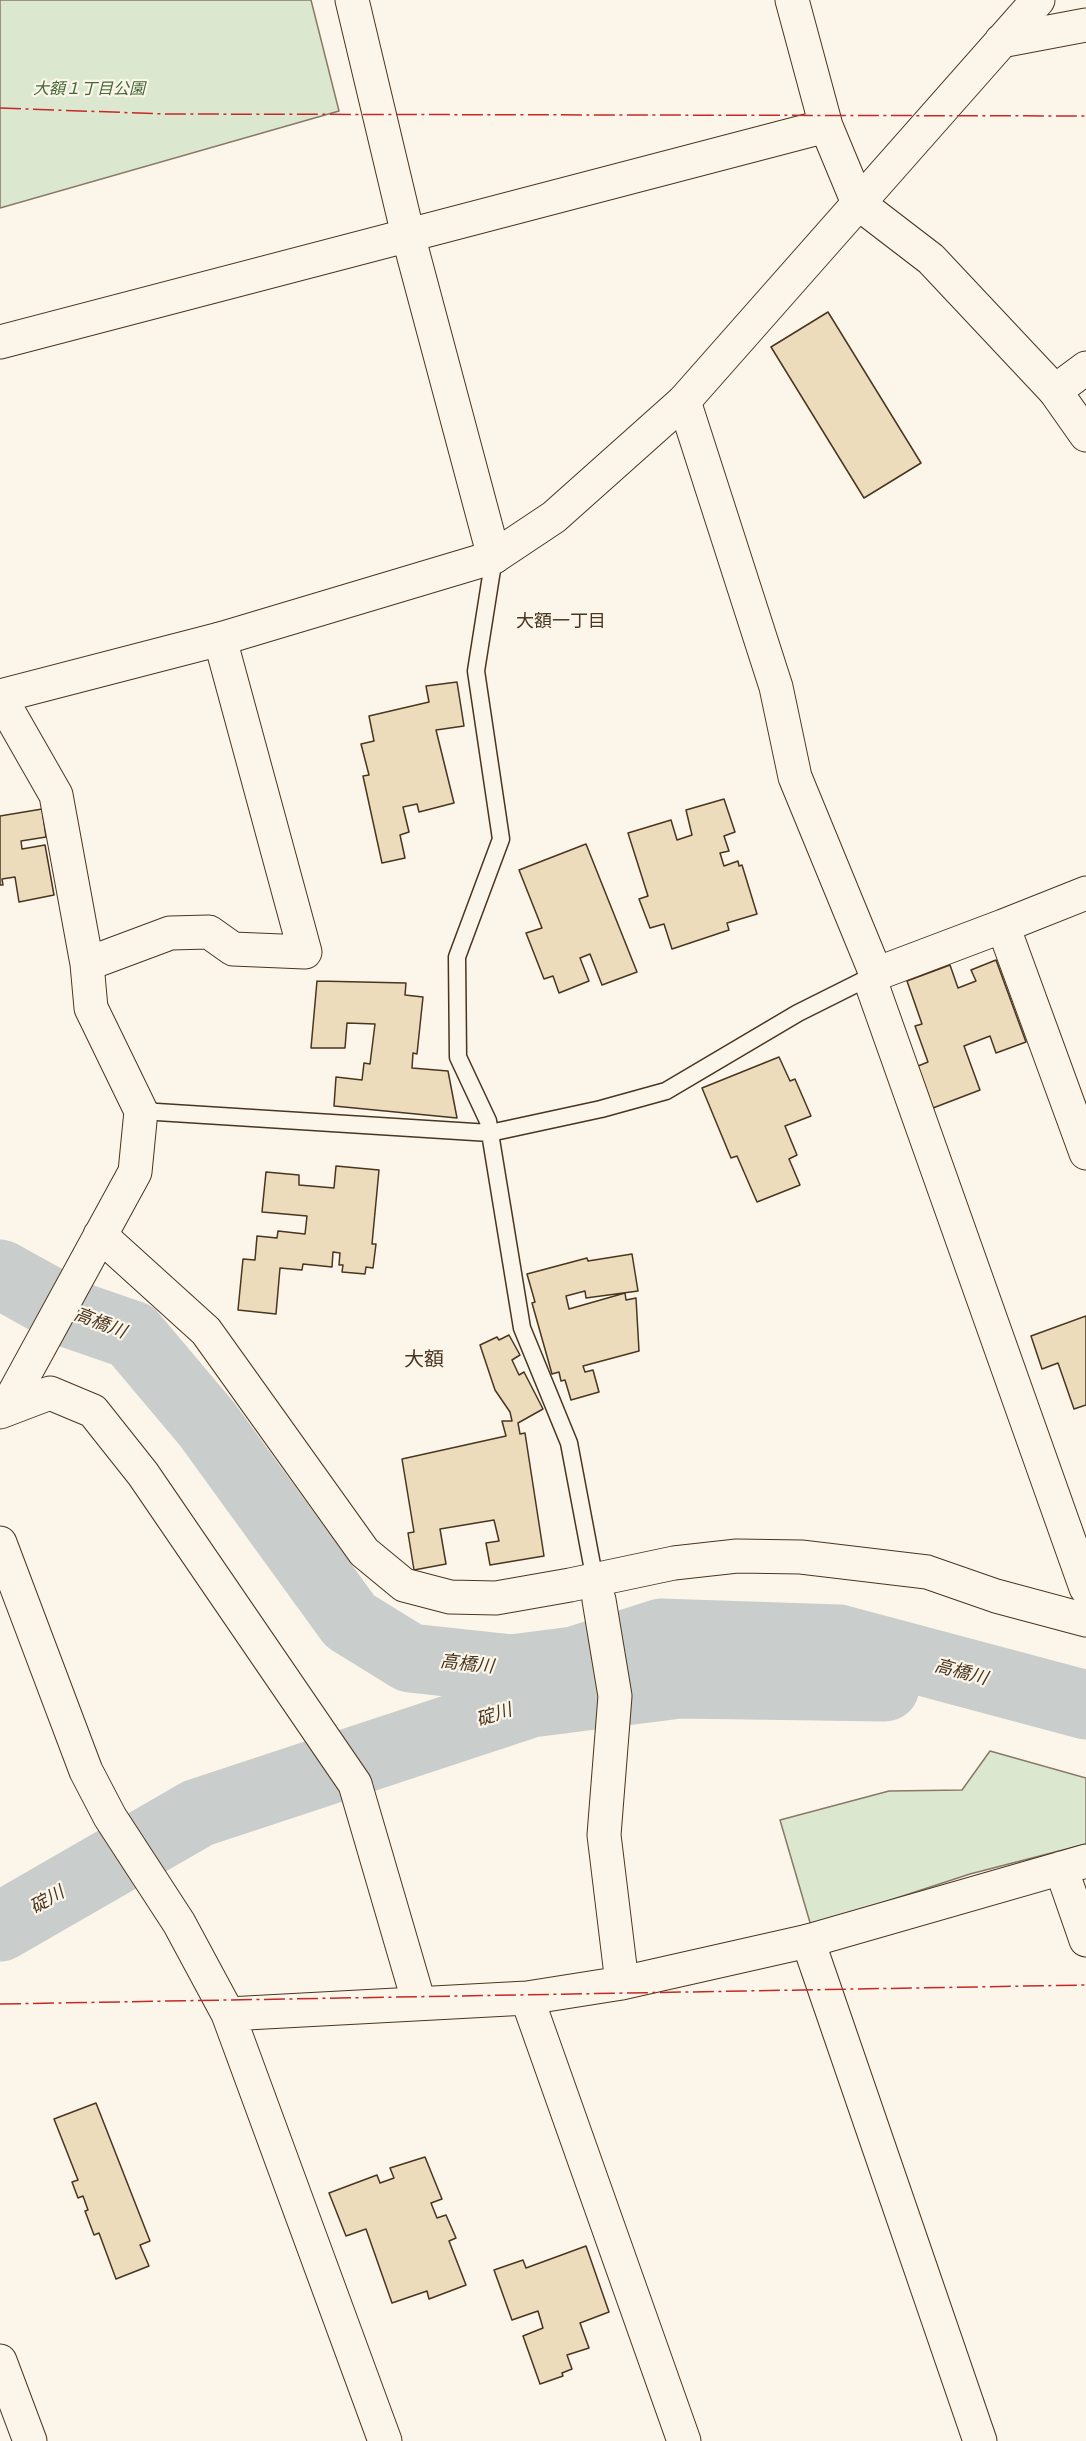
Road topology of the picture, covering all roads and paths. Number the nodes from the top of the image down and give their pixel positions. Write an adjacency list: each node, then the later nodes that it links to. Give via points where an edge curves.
1 (352, 0): 8 (street)
2 (792, 0): 6 (street)
3 (1038, 0): 5 (street)
4 (1086, 25): 5 (street)
5 (1001, 41): 7 (street)
6 (826, 126): 7 (street); 8 (street)
7 (858, 203): 11 (street, via 931,259); 12 (street)
8 (408, 235): 9 (street); 14 (street)
9 (0, 342)
10 (1086, 368): 11 (street)
11 (1055, 391): 13 (street)
12 (684, 401): 14 (street, via 554,517); 20 (street, via 776,687 795,777)
13 (1086, 435)
14 (494, 557): 15 (street); 22 (lane, via 476,671 501,839 457,957 458,1057)
15 (220, 639): 16 (street); 19 (street, via 305,952 232,949 209,932 170,933)
16 (0, 696): 19 (street, via 56,795)
17 (1086, 893): 18 (street)
18 (1003, 926): 20 (street); 23 (street)
19 (87, 964): 21 (street, via 92,1008)
20 (876, 974): 22 (lane, via 798,1013 666,1091); 27 (street, via 873,988)
21 (141, 1111): 22 (lane); 24 (street, via 135,1172)
22 (490, 1133): 28 (lane, via 522,1328 569,1443)
23 (1086, 1153)
24 (100, 1235): 25 (street); 28 (street, via 206,1331 364,1552 404,1585 450,1597 496,1598)
25 (2, 1411): 35 (street, via 50,1393 93,1411 143,1474 356,1784)
26 (0, 1544): 36 (street, via 86,1771 110,1817 179,1923)
27 (1086, 1588)
28 (597, 1590): 29 (street, via 674,1563 737,1556 801,1557 927,1572 996,1596); 33 (street, via 615,1696 604,1835)
29 (1086, 1620)
30 (1074, 1865): 31 (street); 32 (street)
31 (1086, 1940)
32 (808, 1941): 33 (street); 41 (street)
33 (622, 1983): 34 (street)
34 (527, 1998): 35 (street); 40 (street)
35 (419, 2003): 36 (street)
36 (228, 2014): 39 (street)
37 (0, 2361): 38 (street)
38 (30, 2441)
39 (385, 2441)
40 (684, 2441)
41 (980, 2441)

